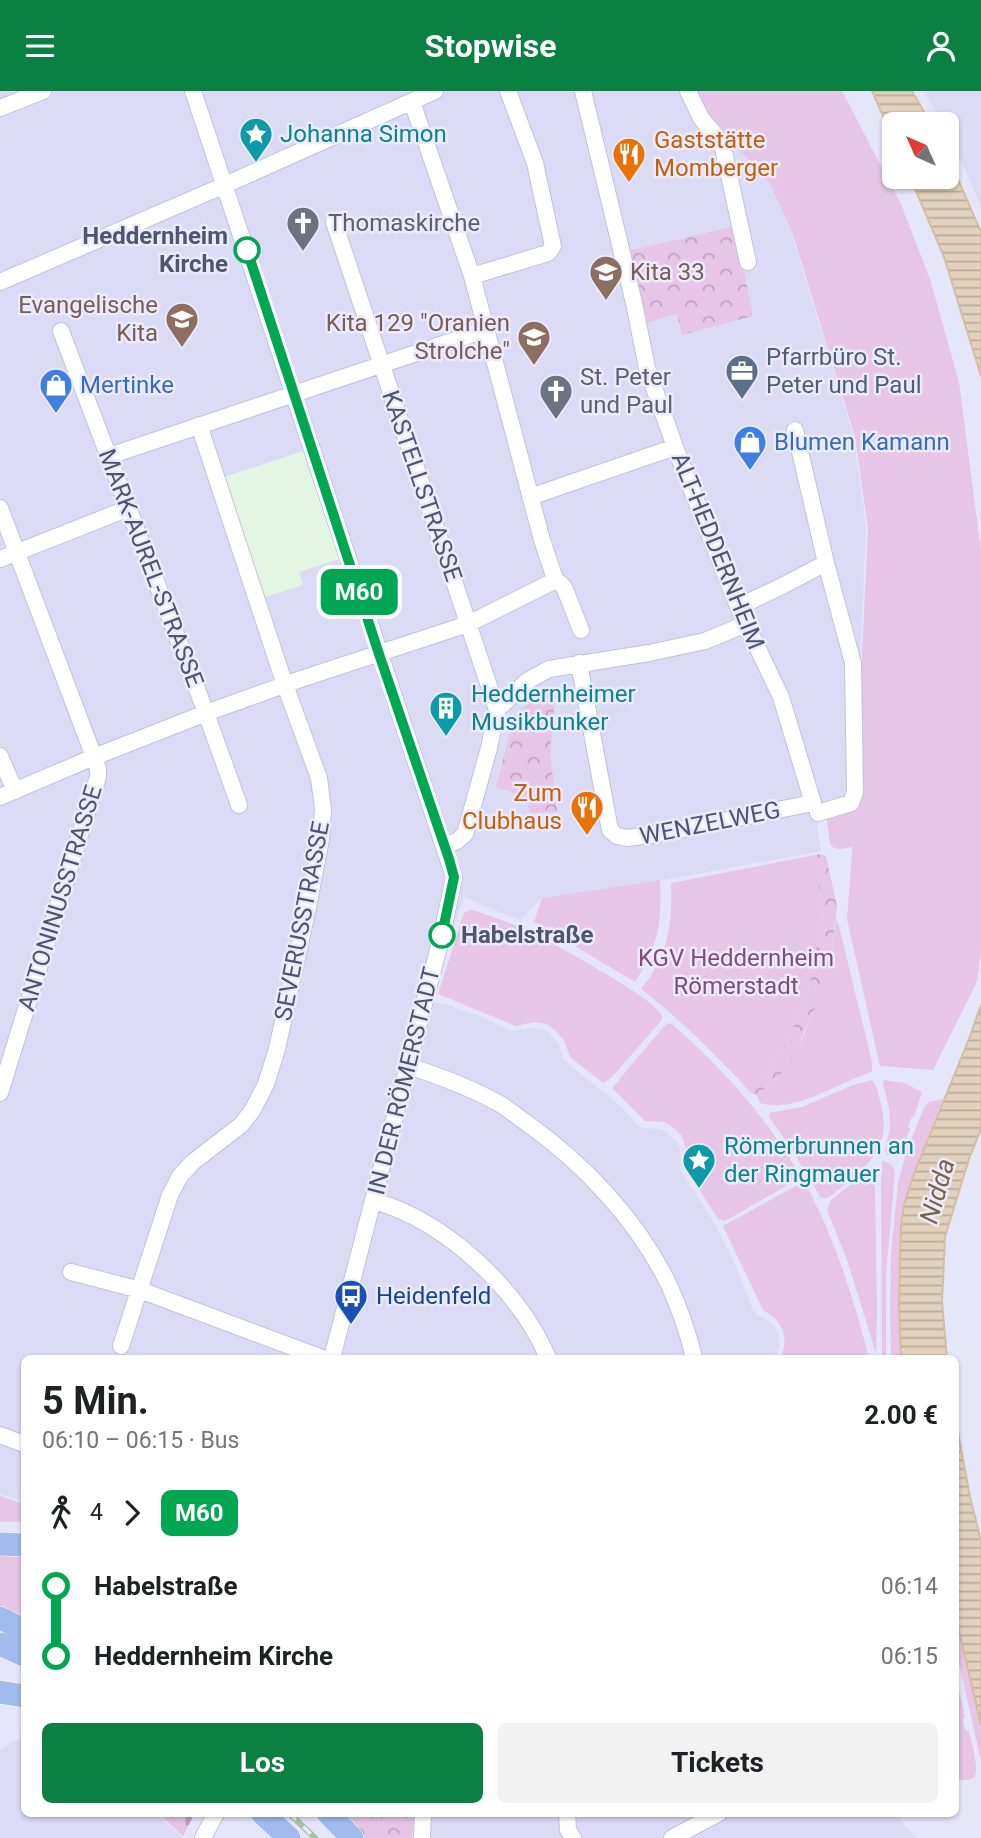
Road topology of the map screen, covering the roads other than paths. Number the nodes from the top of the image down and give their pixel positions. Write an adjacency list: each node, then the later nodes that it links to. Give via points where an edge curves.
1 (43, 91): 8 (street)
2 (193, 91): 9 (street, IN DER RÖMERSTADT)
3 (435, 91): 7 (street)
4 (508, 91): 12 (street, via 535,163 553,246 548,253)
5 (583, 91): 20 (street, ALT-HEDDERNHEIM, via 647,368)
6 (688, 91): 11 (street, via 701,118 722,143)
7 (412, 102): 9 (street); 12 (street)
8 (0, 108)
9 (225, 185): 13 (street); 17 (street, IN DER RÖMERSTADT)
10 (334, 222): 16 (street, KASTELLSTRASSE)
11 (748, 262)
12 (471, 276): 14 (street)
13 (0, 282)
14 (485, 330): 16 (street); 22 (street)
15 (61, 331): 21 (street, MARK-AUREL-STRASSE)
16 (381, 365): 17 (street); 30 (street, KASTELLSTRASSE)
17 (294, 393): 18 (street); 33 (street, IN DER RÖMERSTADT)
18 (199, 425): 21 (street); 35 (street, SEVERUSSTRASSE)
19 (794, 430): 27 (street)
20 (675, 447): 22 (street); 29 (street, ALT-HEDDERNHEIM)
21 (109, 456): 24 (street, MARK-AUREL-STRASSE)
22 (530, 497): 28 (street)
23 (0, 507): 25 (street, ANTONINUSSTRASSE)
24 (129, 509): 25 (street); 37 (street, MARK-AUREL-STRASSE)
25 (17, 553): 26 (street); 39 (street, ANTONINUSSTRASSE)
26 (0, 559)
27 (826, 563): 29 (street); 42 (street, via 853,663 855,792 851,803)
28 (555, 579): 30 (street); 32 (street, via 564,587)
29 (738, 607): 31 (street, ALT-HEDDERNHEIM)
30 (468, 624): 33 (street); 36 (street, KASTELLSTRASSE)
31 (746, 624): 34 (street, via 705,641); 42 (street, ALT-HEDDERNHEIM, via 781,697)
32 (581, 630)
33 (379, 654): 35 (street); 43 (street, IN DER RÖMERSTADT)
34 (579, 663): 36 (street, via 549,669 527,681); 42 (street, WENZELWEG, via 610,830 617,836 658,834)
35 (285, 685): 37 (street); 48 (street, SEVERUSSTRASSE, via 319,778 323,809 308,907 277,1049 252,1111 180,1176)
36 (497, 710): 43 (street, via 465,834)
37 (206, 713): 39 (street); 41 (street, MARK-AUREL-STRASSE)
38 (0, 756): 40 (street)
39 (94, 757): 40 (street); 45 (street, ANTONINUSSTRASSE, via 99,777)
40 (7, 794)
41 (239, 805)
42 (815, 808)
43 (444, 846): 44 (street, IN DER RÖMERSTADT, via 454,877)
44 (408, 1066): 46 (street, IN DER RÖMERSTADT); 53 (street, via 503,1106 581,1168 644,1243 667,1281)
45 (0, 1093)
46 (373, 1201): 51 (street, IN DER RÖMERSTADT); 52 (street, via 425,1223 468,1252 526,1319)
47 (71, 1272): 48 (street)
48 (140, 1290): 49 (street, SEVERUSSTRASSE); 50 (street)
49 (121, 1346)
50 (314, 1355)
51 (333, 1355)
52 (546, 1355)
53 (693, 1355)
54 (0, 1434): 55 (street)
55 (21, 1443)
56 (0, 1528): 57 (highway)
57 (21, 1528)
58 (0, 1544): 59 (highway)
59 (21, 1545)
60 (0, 1618): 61 (highway)
61 (21, 1628)
62 (0, 1644): 63 (highway)
63 (21, 1654)
64 (0, 1692): 65 (highway)
65 (21, 1696)
66 (214, 1817): 71 (street)
67 (266, 1817): 72 (highway)
68 (423, 1817): 73 (street)
69 (567, 1817): 74 (street)
70 (712, 1817): 75 (street)
71 (203, 1838)
72 (289, 1838)
73 (422, 1838)
74 (573, 1838)
75 (673, 1838)

